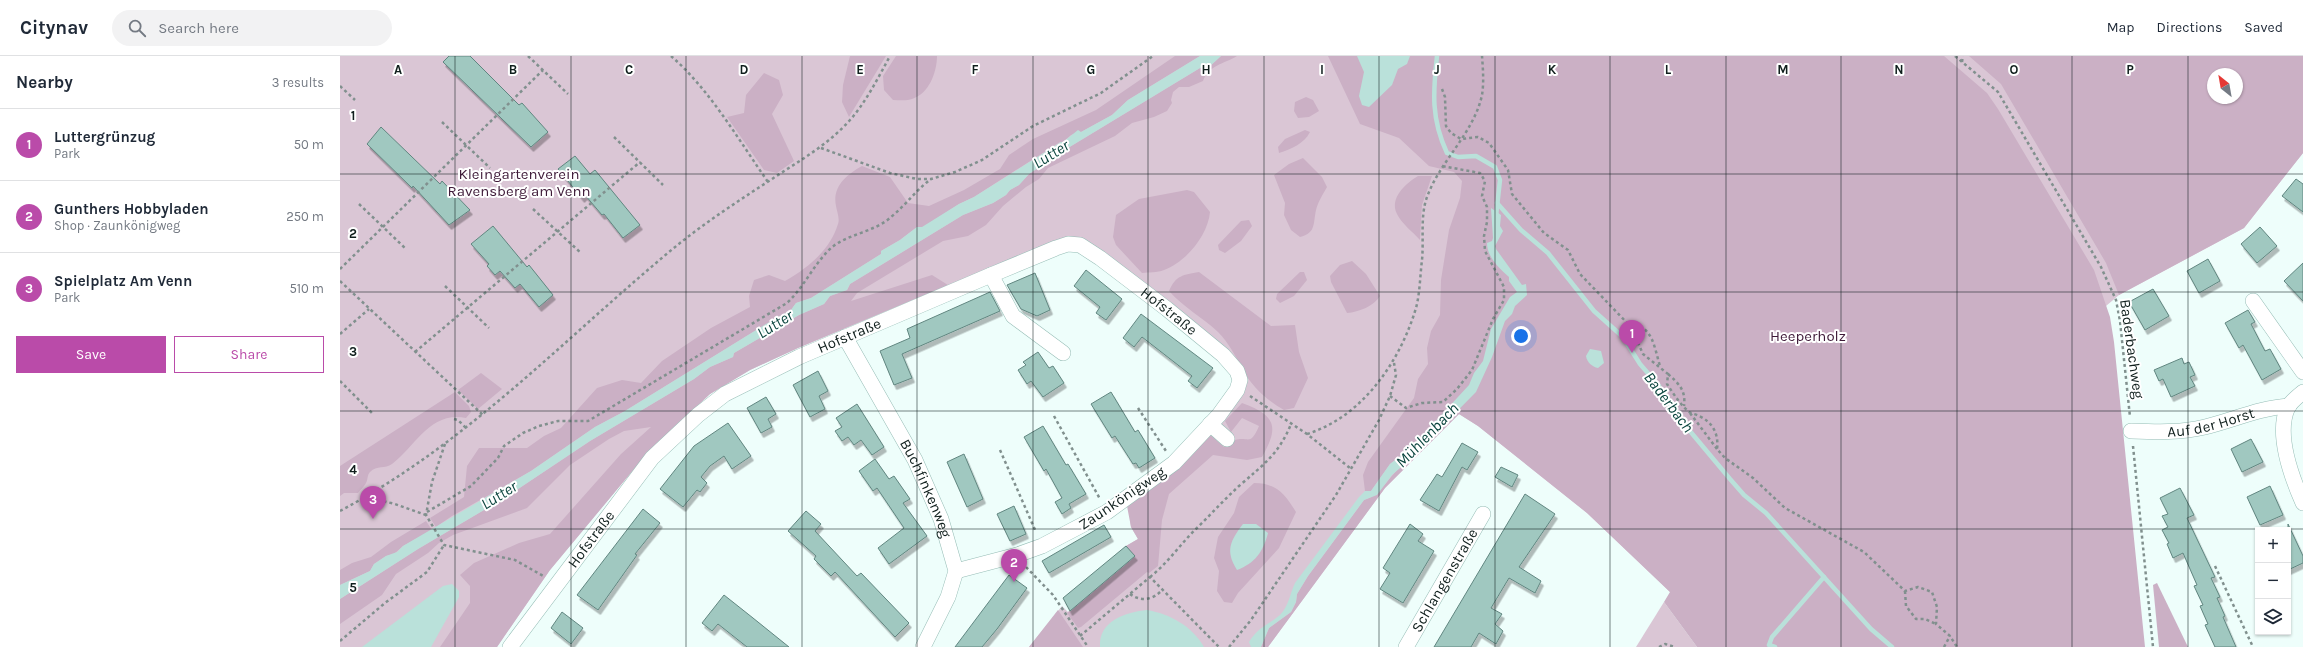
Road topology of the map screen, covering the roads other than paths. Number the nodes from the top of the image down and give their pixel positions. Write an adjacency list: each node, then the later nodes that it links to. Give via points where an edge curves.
1 (991, 275): 3 (street, Hofstraße); 4 (street, via 1013,316); 6 (street, Hofstraße, via 1056,248 1068,244 1080,245 1155,299 1223,355 1237,371 1240,380)
2 (2253, 301): 5 (street)
3 (845, 337): 14 (street, Buchfinkenweg, via 915,460 941,519); 15 (street, Hofstraße, via 751,379 698,414 652,458)
4 (1063, 353)
5 (2303, 372)
6 (1237, 390): 9 (street, Zaunkönigweg)
7 (2303, 392): 8 (street)
8 (2289, 406): 10 (street, Auf der Horst, via 2270,407 2183,431); 12 (street, via 2284,428 2286,449)
9 (1210, 424): 11 (street); 14 (street, Zaunkönigweg, via 1174,463 1107,512 1042,546)
10 (2131, 431)
11 (1227, 439)
12 (2303, 503)
13 (1483, 514): 17 (street, Schlangenstraße)
14 (956, 571): 16 (street, via 948,597)
15 (510, 647)
16 (923, 647)
17 (1406, 647)

